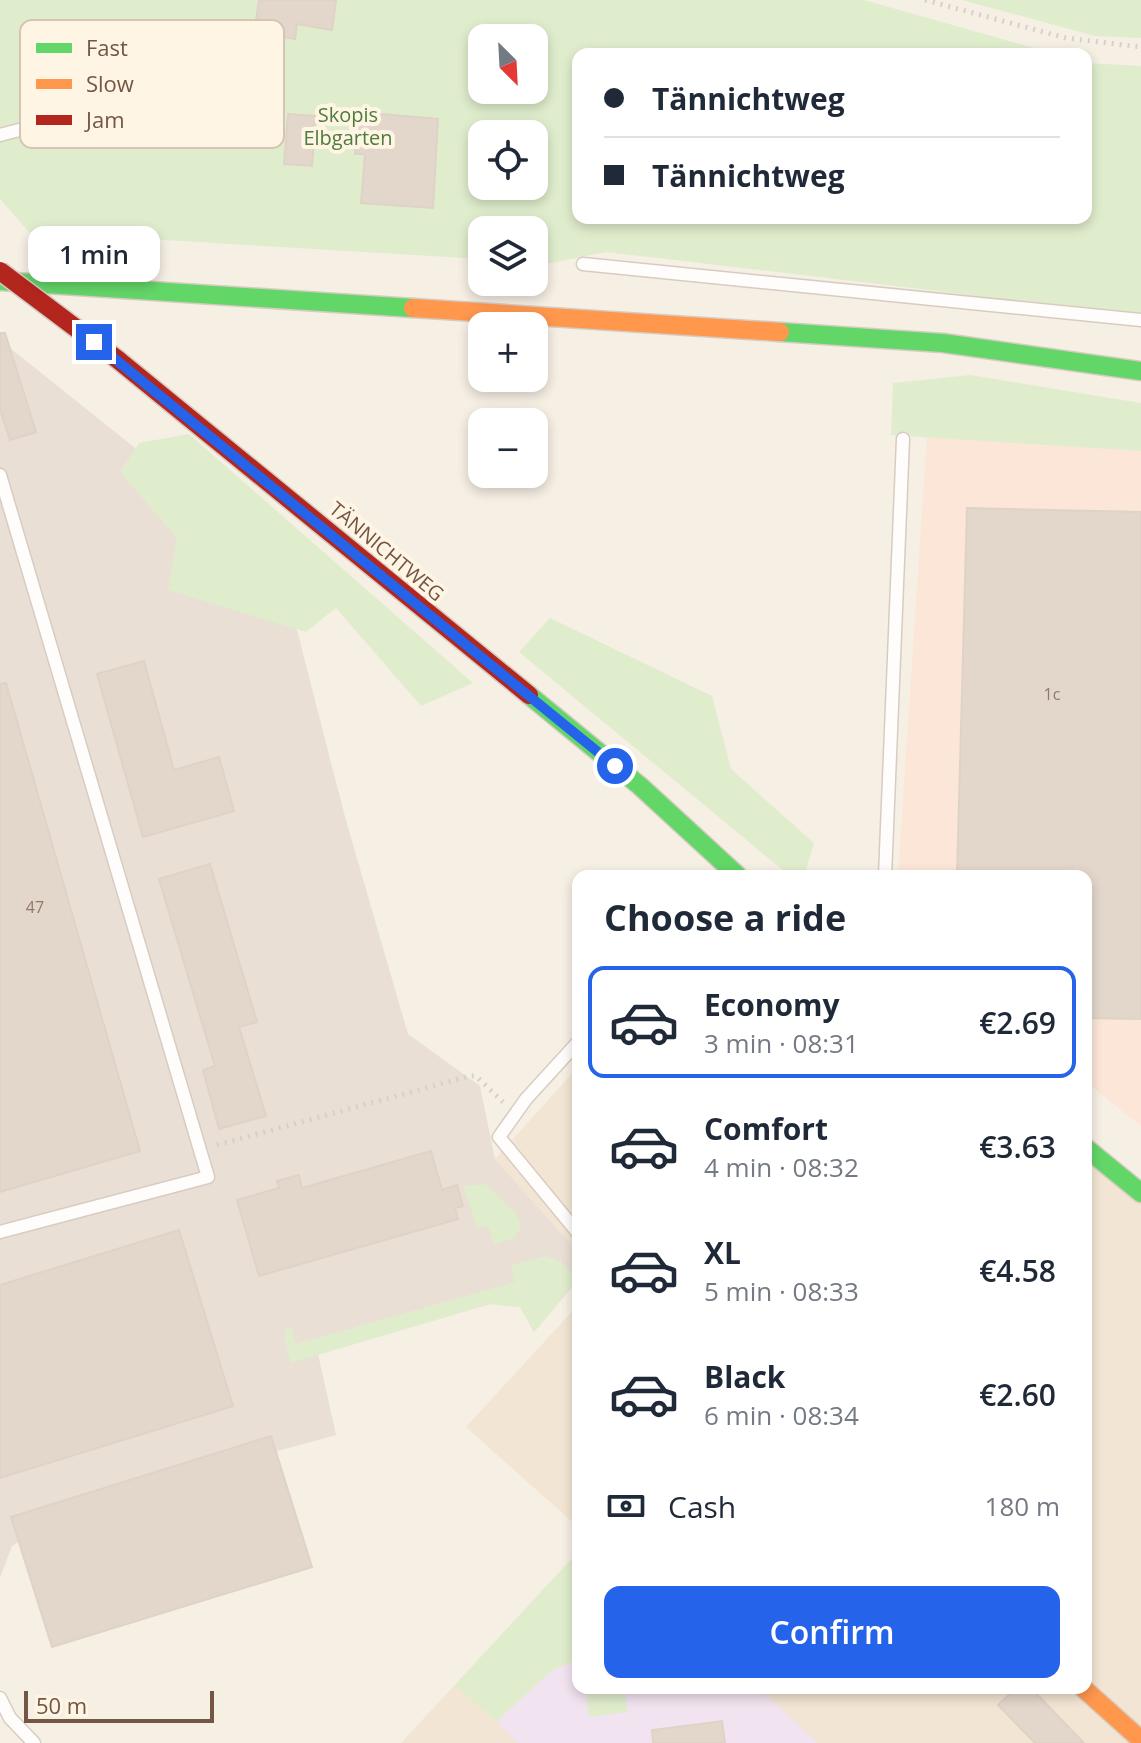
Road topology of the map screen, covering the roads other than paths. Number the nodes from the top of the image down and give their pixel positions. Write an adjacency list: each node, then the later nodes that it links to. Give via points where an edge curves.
1 (20, 130): 2 (lane)
2 (0, 135)
3 (583, 264): 6 (lane)
4 (0, 271): 10 (main road, TÄNNICHTWEG, bridge, via 117,359 640,786)
5 (0, 281): 7 (main road, via 943,343)
6 (1141, 320)
7 (1141, 371)
8 (903, 439): 11 (lane)
9 (0, 475): 16 (lane, via 208,1177)
10 (730, 870)
11 (885, 870)
12 (572, 1049): 15 (lane, via 499,1137)
13 (1092, 1153): 14 (main road)
14 (1141, 1193)
15 (572, 1226)
16 (0, 1232)
17 (1090, 1694): 19 (main road)
18 (0, 1698): 20 (lane, via 10,1718)
19 (1141, 1740)
20 (34, 1743)

